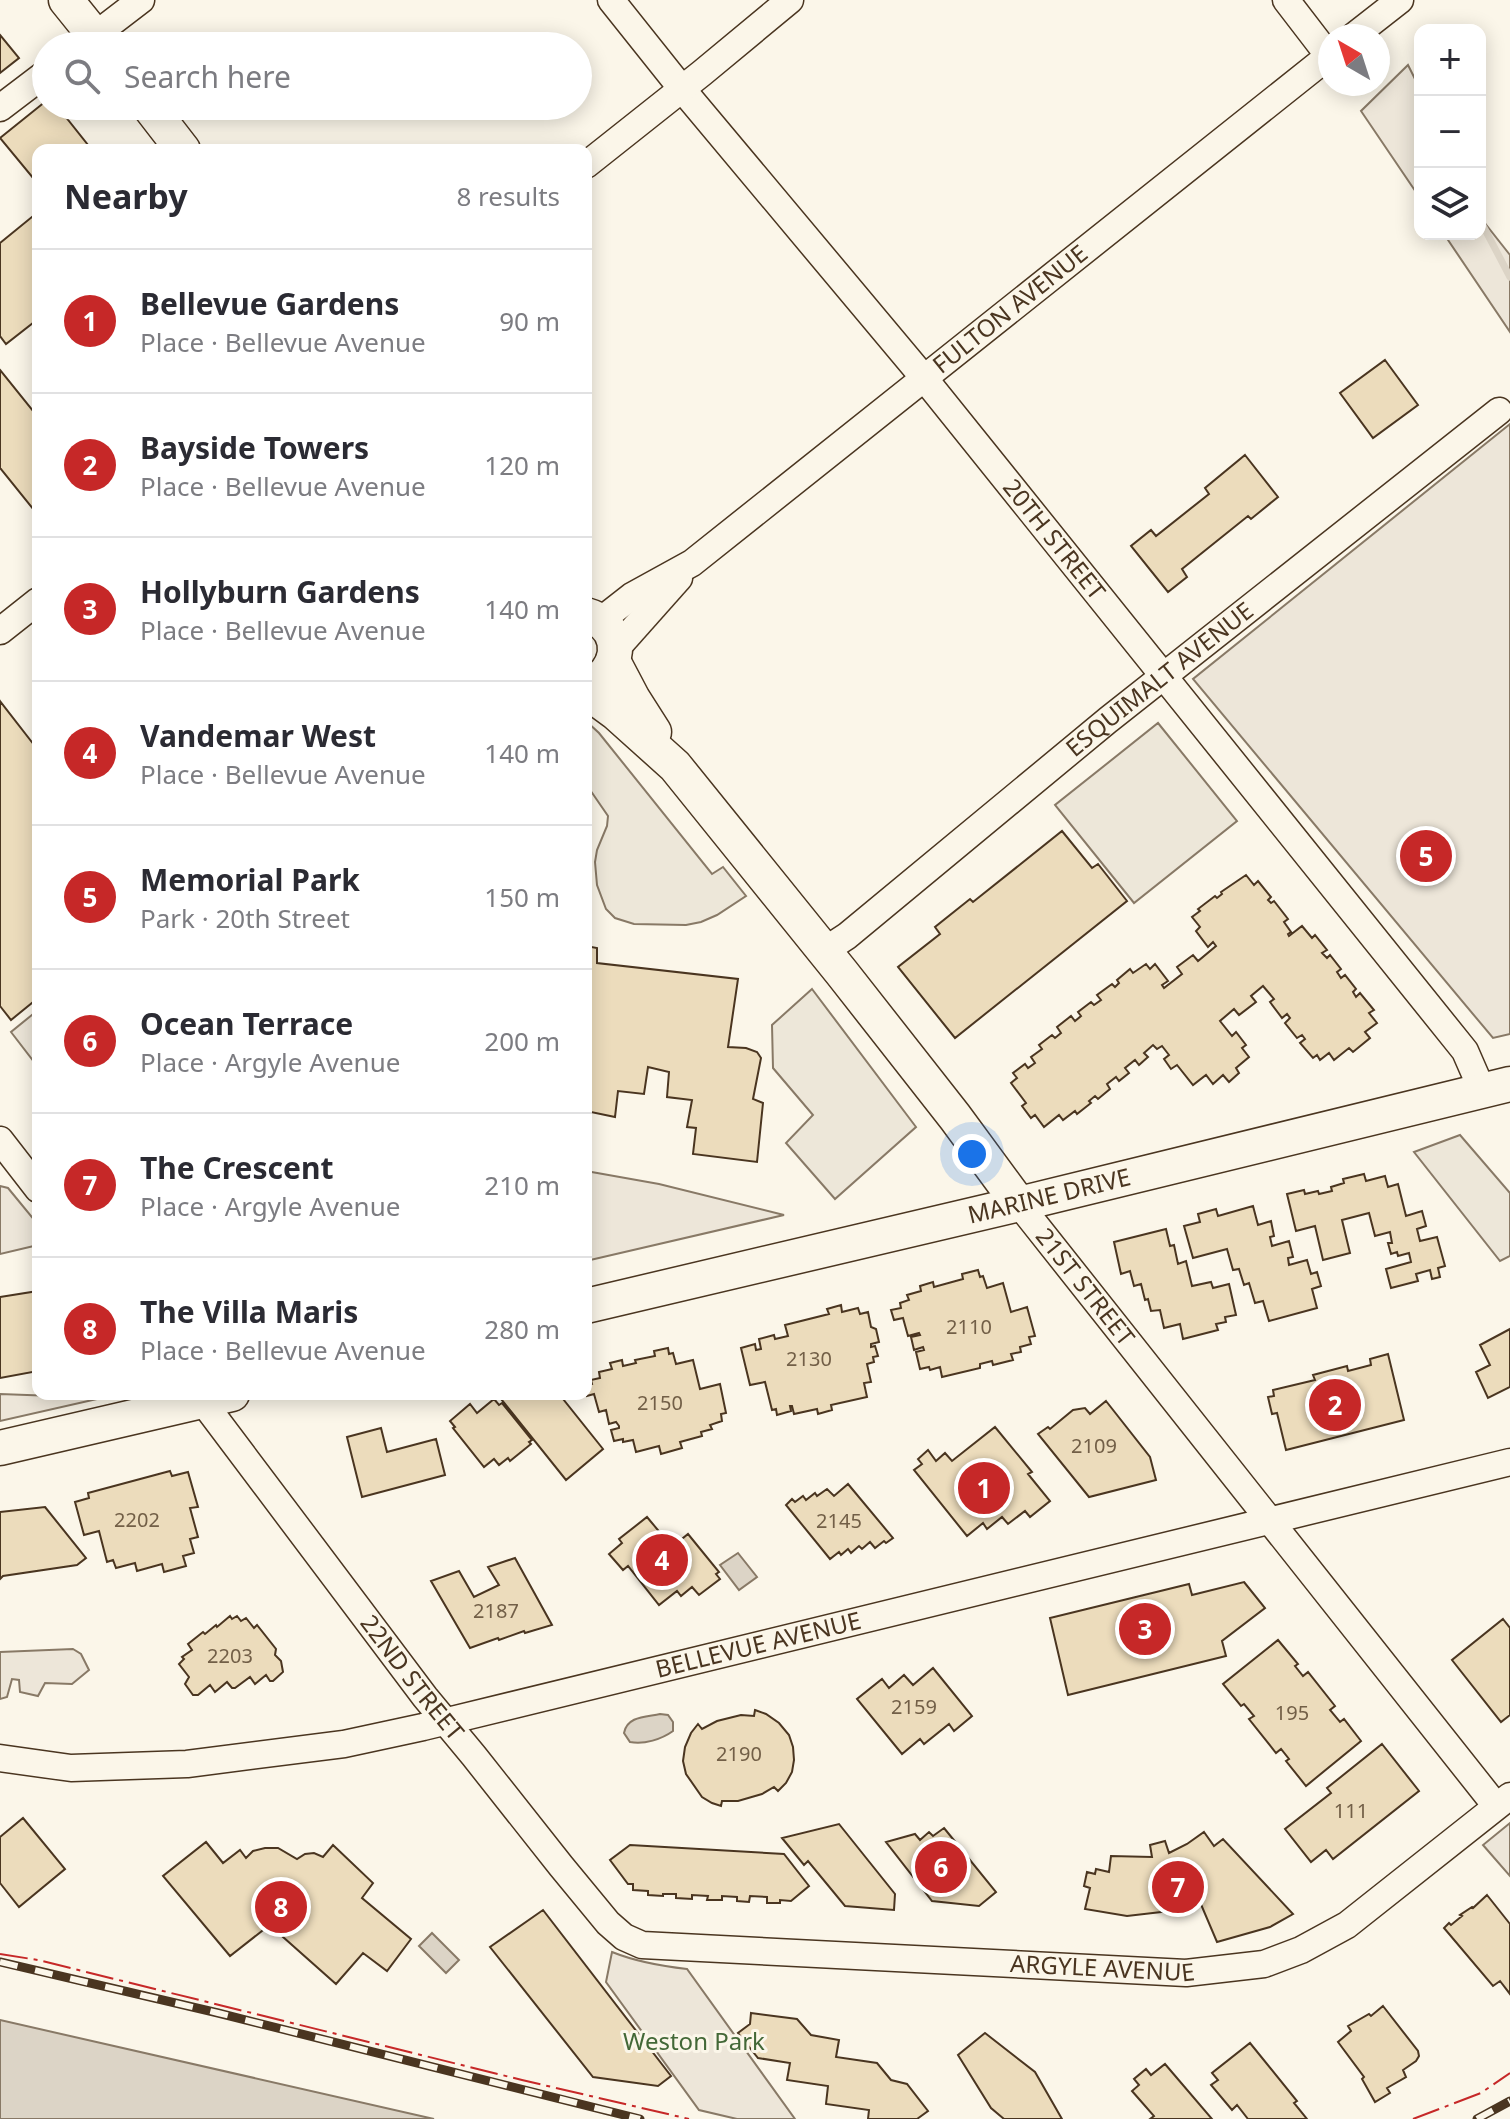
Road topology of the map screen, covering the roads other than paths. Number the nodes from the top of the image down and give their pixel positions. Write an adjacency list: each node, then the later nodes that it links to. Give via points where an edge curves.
1 (66, 0): 8 (main road)
2 (141, 0): 9 (street)
3 (611, 0): 13 (street, 20TH STREET)
4 (790, 0): 13 (street)
5 (1286, 0): 10 (street)
6 (1400, 0): 7 (street)
7 (1369, 24)
8 (86, 32)
9 (105, 32)
10 (1318, 40)
11 (1318, 65): 18 (street, FULTON AVENUE)
12 (32, 84): 14 (street)
13 (682, 89): 17 (street); 18 (street, 20TH STREET)
14 (0, 108)
15 (160, 120): 16 (main road)
16 (178, 144)
17 (592, 160)
18 (924, 378): 22 (street, FULTON AVENUE); 23 (street, 20TH STREET)
19 (1499, 411): 23 (street, ESQUIMALT AVENUE)
20 (32, 606): 21 (street)
21 (0, 631)
22 (604, 637): 24 (main road, via 608,672); 26 (main road, 21ST STREET, via 633,699)
23 (1163, 677): 27 (street, ESQUIMALT AVENUE); 28 (street, 20TH STREET)
24 (592, 682)
25 (592, 695): 26 (main road, 21ST STREET)
26 (675, 766): 27 (main road, 21ST STREET)
27 (824, 951): 31 (main road, 21ST STREET)
28 (1496, 1087): 31 (main road, MARINE DRIVE)
29 (0, 1140): 30 (street)
30 (32, 1181)
31 (1019, 1204): 32 (main road, MARINE DRIVE); 37 (street, 21ST STREET)
32 (592, 1305)
33 (194, 1400): 35 (main road)
34 (213, 1400): 38 (street, 22ND STREET, via 322,1562)
35 (0, 1448)
36 (1510, 1462): 37 (street, BELLEVUE AVENUE)
37 (1272, 1521): 38 (street, BELLEVUE AVENUE); 40 (street, 21ST STREET)
38 (446, 1722): 39 (street, BELLEVUE AVENUE, via 344,1744 187,1764 71,1768); 41 (street, 22ND STREET, via 608,1923)
39 (0, 1758)
40 (1503, 1801): 41 (street, ARGYLE AVENUE, via 1347,1925 1264,1964 1186,1973)
41 (642, 1945)

